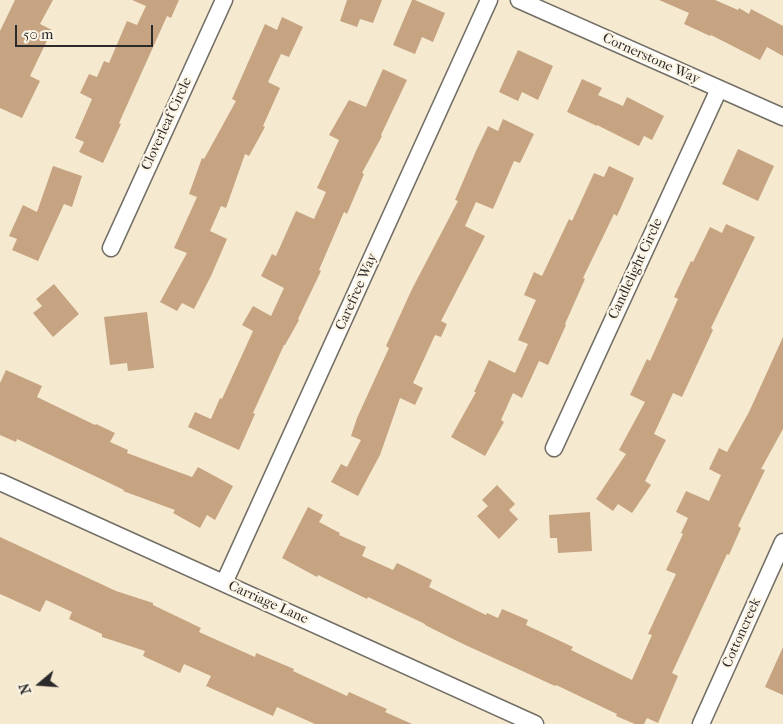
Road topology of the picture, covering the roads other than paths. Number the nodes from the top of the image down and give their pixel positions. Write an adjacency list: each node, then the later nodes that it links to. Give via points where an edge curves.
1 (224, 0): 6 (street, Cloverleaf Circle)
2 (489, 0): 10 (street, Carefree Way)
3 (519, 0): 4 (street, Cornerstone Way)
4 (719, 89): 5 (street, Cornerstone Way); 7 (street, Candlelight Circle)
5 (783, 117)
6 (111, 248)
7 (554, 448)
8 (0, 482): 10 (street, Carriage Lane)
9 (783, 542): 12 (street, Cottoncreek)
10 (224, 583): 11 (street, Carriage Lane)
11 (535, 724)
12 (701, 724)

